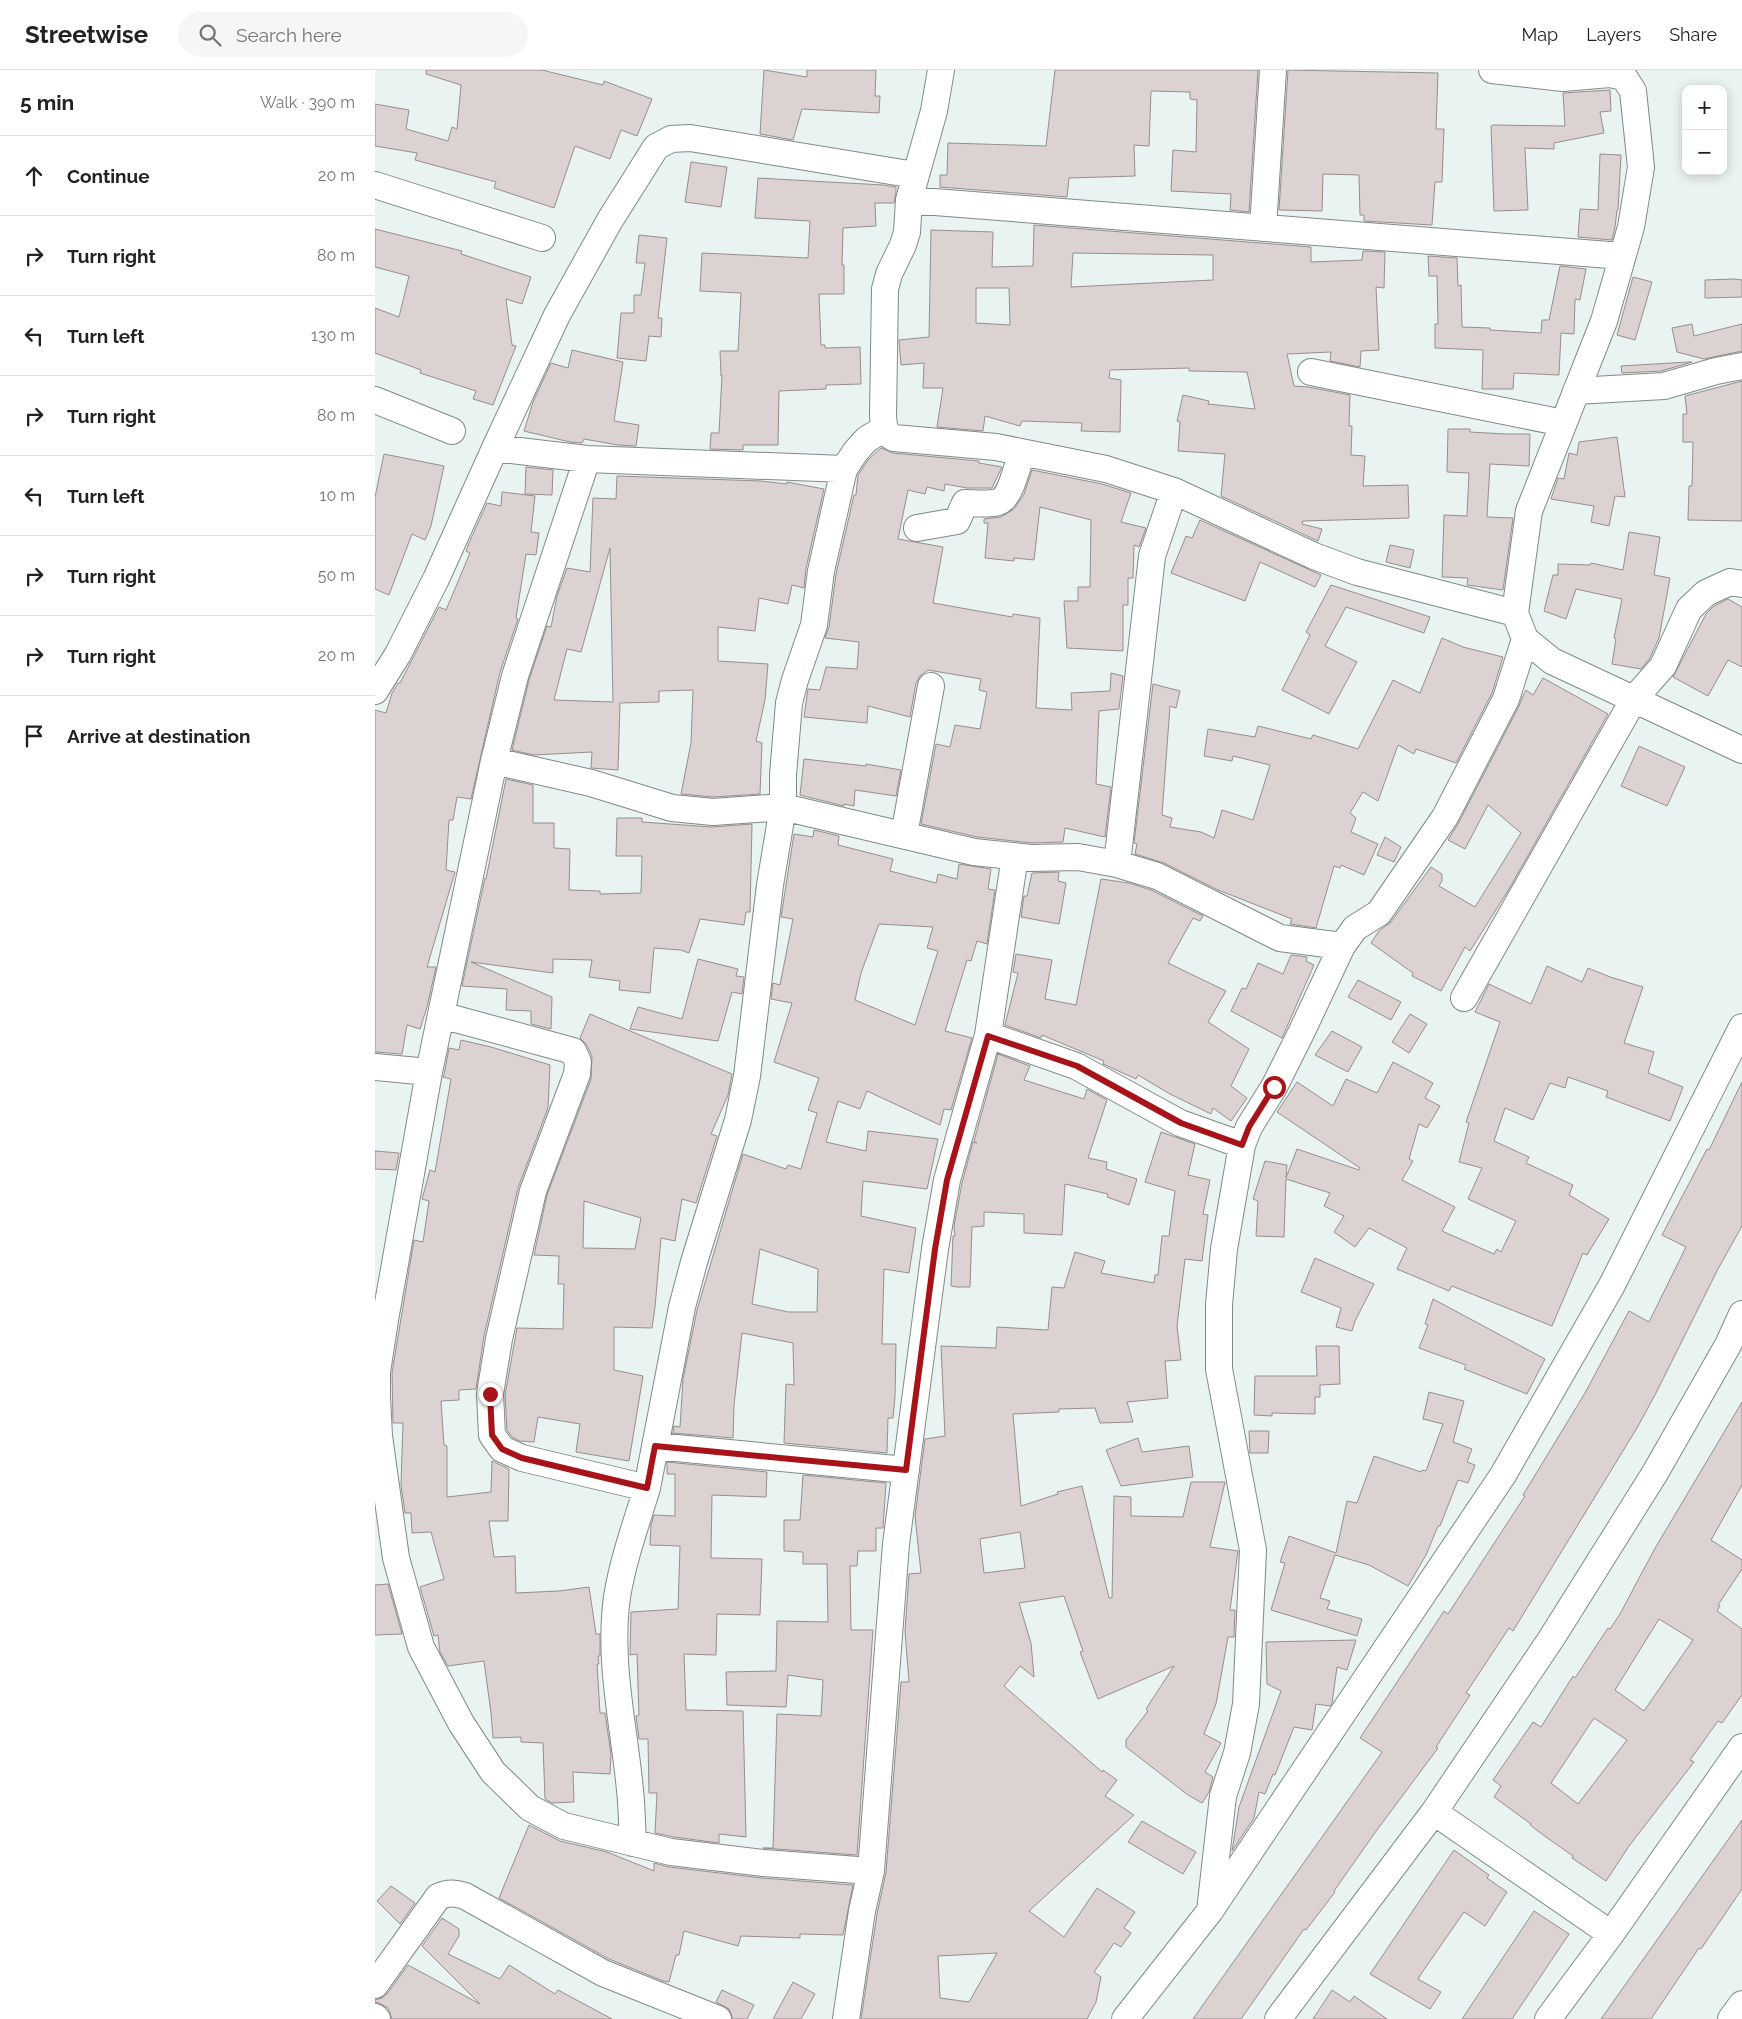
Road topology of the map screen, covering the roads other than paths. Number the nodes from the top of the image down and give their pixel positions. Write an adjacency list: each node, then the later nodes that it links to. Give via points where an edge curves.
1 (941, 70): 5 (street, via 934,111)
2 (1273, 70): 8 (street)
3 (1492, 70): 4 (street, via 1563,78)
4 (1629, 74): 10 (street, via 1641,167)
5 (915, 175): 7 (street); 18 (street, via 690,138 671,139 657,147 609,220 557,315)
6 (375, 184): 9 (street)
7 (909, 200): 8 (street); 16 (street, via 907,232 889,274 883,300)
8 (1263, 228): 10 (street)
9 (542, 238)
10 (1623, 256): 13 (street, via 1604,321)
11 (1742, 366): 13 (street, via 1664,386)
12 (1311, 372): 15 (street)
13 (1575, 391): 15 (street)
14 (375, 400): 17 (street)
15 (1563, 423): 25 (street, via 1529,511)
16 (884, 429): 19 (street, via 894,438); 21 (street, via 867,439)
17 (452, 431)
18 (495, 448): 20 (street); 28 (street, via 436,579)
19 (1021, 452): 22 (street, via 1106,469); 23 (street, via 1002,500 996,503 965,503 957,521)
20 (587, 459): 21 (street); 31 (street, via 515,676)
21 (844, 469): 32 (street, via 821,570 813,625 789,704)
22 (1174, 491): 25 (street, via 1314,556 1357,572); 35 (street, via 1151,556)
23 (917, 528)
24 (1742, 584): 29 (street, via 1730,582 1706,594 1689,609 1663,666)
25 (1515, 613): 26 (street)
26 (1525, 639): 29 (street, via 1552,661); 36 (street, via 1506,699 1445,817 1379,913 1355,928)
27 (931, 686): 33 (street)
28 (375, 691)
29 (1634, 699): 30 (street); 37 (street)
30 (1742, 750)
31 (494, 761): 32 (street, via 591,783 672,808 713,812); 38 (street)
32 (783, 807): 33 (street); 45 (street, via 770,885 747,1076 738,1120 691,1271)
33 (904, 835): 34 (street, via 974,852)
34 (1015, 856): 35 (street, via 1078,858); 40 (street)
35 (1117, 864): 36 (street, via 1157,876 1280,938)
36 (1342, 946): 43 (street, via 1303,1031)
37 (1464, 998)
38 (441, 1016): 42 (street); 47 (street, via 573,1051 578,1062 577,1074 533,1191 499,1339 490,1394 492,1435 502,1449 522,1458)
39 (1742, 1027): 52 (street, via 1612,1285 1503,1474)
40 (988, 1036): 43 (street, via 1077,1066 1181,1123); 46 (street, via 947,1180)
41 (375, 1067): 42 (street)
42 (429, 1072): 50 (street, via 377,1372 379,1436 397,1558 421,1647 461,1723 493,1772 530,1808 564,1826)
43 (1242, 1145): 52 (street, via 1224,1249 1219,1305 1219,1369 1253,1560 1246,1704 1237,1753 1223,1796)
44 (1742, 1314): 49 (street, via 1728,1345 1655,1473 1551,1639)
45 (655, 1446): 46 (street); 47 (street)
46 (906, 1470): 51 (street, via 896,1544)
47 (647, 1488): 50 (street, via 624,1560 614,1644)
48 (1742, 1747): 53 (street)
49 (1434, 1812): 53 (street); 59 (street)
50 (633, 1843): 51 (street, via 671,1852 764,1863)
51 (871, 1871): 57 (street)
52 (1210, 1912): 58 (street)
53 (1611, 1934): 60 (street)
54 (375, 1985): 56 (street, via 438,1897 455,1893 603,1973)
55 (1742, 2004): 61 (street)
56 (718, 2019)
57 (845, 2019)
58 (1125, 2019)
59 (1278, 2019)
60 (1548, 2019)
61 (1731, 2019)

